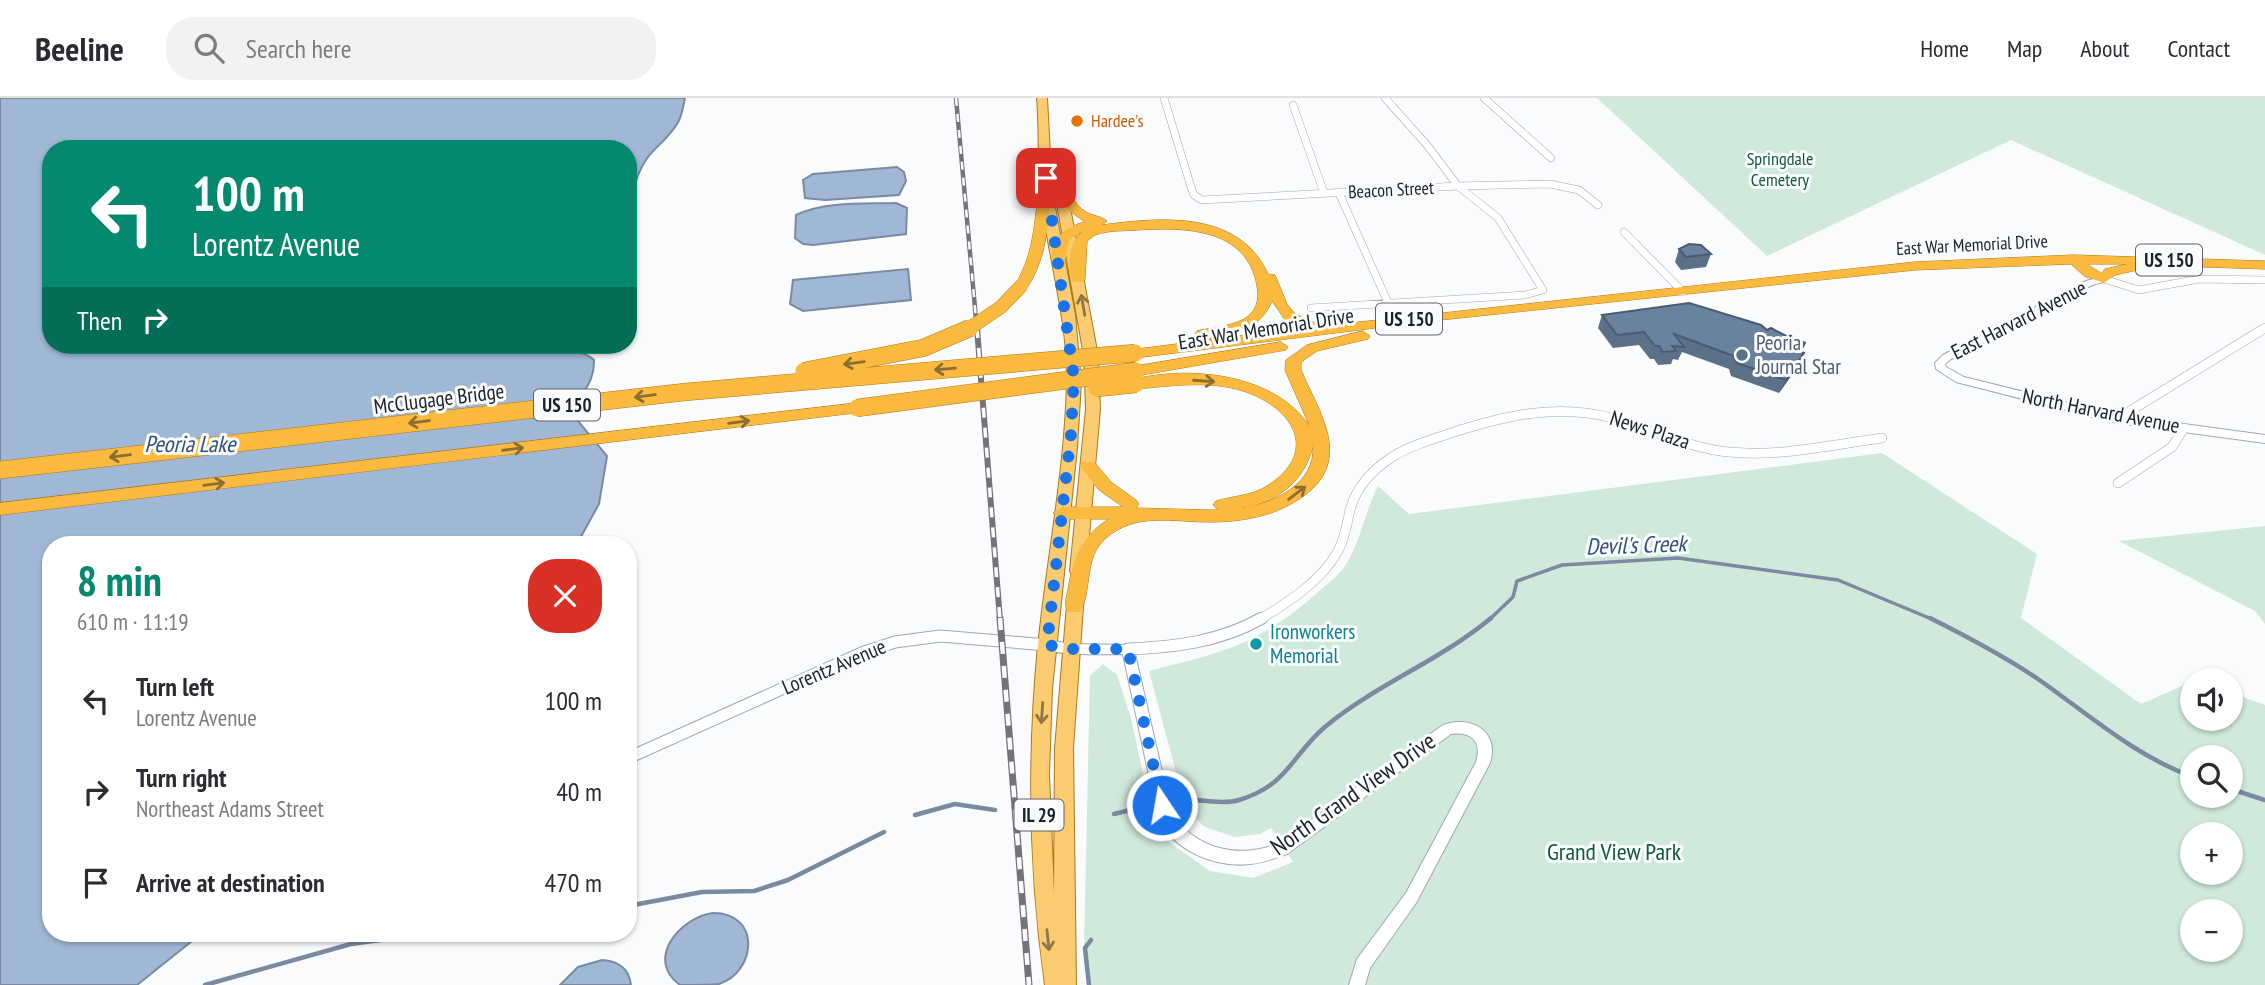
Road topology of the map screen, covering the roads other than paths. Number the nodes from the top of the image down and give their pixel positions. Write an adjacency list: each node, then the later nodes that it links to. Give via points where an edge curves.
1 (1042, 98): 7 (main road, IL 29)
2 (1164, 98): 9 (street, Beacon Street, via 1191,187 1202,201)
3 (1385, 98): 8 (street)
4 (1484, 98): 6 (street)
5 (1293, 106): 9 (street)
6 (1551, 158)
7 (1052, 175): 12 (highway, via 1069,205 1087,219); 13 (main road, IL 29); 17 (main road, IL 29, via 1048,201); 31 (highway, one-way to 31, bridge, via 1038,250 1023,285 1000,311 930,346)
8 (1458, 186): 10 (street, Beacon Street); 11 (street, Beacon Street, via 1550,184 1579,190); 24 (street, via 1500,220 1543,290)
9 (1324, 193): 10 (street, Beacon Street)
10 (1339, 193): 24 (street)
11 (1598, 205)
12 (1166, 221): 13 (highway, via 1087,225); 26 (highway, via 1211,225 1249,243 1262,259 1283,312 1296,323)
13 (1070, 231): 17 (highway, via 1059,248); 20 (main road, IL 29)
14 (1624, 232): 23 (street)
15 (2073, 259): 16 (highway, East War Memorial Drive / US 150); 19 (highway); 23 (highway, East War Memorial Drive / US 150, via 1915,267)
16 (2222, 262): 18 (highway, East War Memorial Drive / US 150); 21 (highway, via 2135,267 2110,272)
17 (1059, 265): 41 (main road, IL 29, via 1074,378)
18 (2265, 265)
19 (2089, 278): 21 (highway); 29 (street, East Harvard Avenue, via 1947,357 1940,363)
20 (1078, 279): 28 (highway, via 1080,240 1102,229 1197,226 1228,236 1251,254 1266,295 1261,312 1223,331); 37 (main road, IL 29, one-way to 20, via 1093,386)
21 (2104, 279): 22 (street, via 2134,290 2199,279)
22 (2265, 280)
23 (1683, 292): 26 (highway, East War Memorial Drive / US 150, via 1599,298)
24 (1389, 304): 25 (street)
25 (1311, 308)
26 (1390, 326): 28 (highway, East War Memorial Drive / US 150); 30 (highway, East War Memorial Drive / US 150); 44 (highway, one-way to 26, via 1245,514 1271,508 1299,492 1317,471 1322,445 1293,370 1294,360 1325,344)
27 (2265, 328): 32 (street)
28 (1135, 349): 31 (highway, McClugage Bridge / US 150, one-way to 31, bridge)
29 (1941, 369): 32 (street, North Harvard Avenue, via 1959,380)
30 (1136, 377): 40 (highway, one-way to 40, via 1254,390 1291,413 1305,446 1299,470 1259,498 1225,505); 43 (highway, US 150, one-way to 30, bridge)
31 (685, 392): 38 (highway, McClugage Bridge / US 150, one-way to 38, bridge)
32 (2117, 419): 33 (street, North Harvard Avenue)
33 (2184, 428): 35 (street, North Harvard Avenue); 39 (street, via 2172,447)
34 (1882, 438): 36 (street, News Plaza, via 1760,453 1728,452 1596,413 1562,408 1516,414)
35 (2265, 439)
36 (1421, 443): 48 (street, Lorentz Avenue, via 1394,456 1366,480 1352,504 1338,552 1316,579 1282,607 1219,639)
37 (1088, 466): 40 (highway); 42 (main road, IL 29)
38 (0, 470)
39 (2118, 483)
40 (1130, 504): 42 (highway)
41 (1063, 507): 42 (highway); 46 (main road, IL 29)
42 (1084, 508): 44 (highway); 45 (main road, IL 29)
43 (0, 509)
44 (1166, 514): 45 (highway, via 1130,518 1093,537 1083,558)
45 (1074, 607): 47 (main road, IL 29)
46 (1047, 645): 47 (street, Lorentz Avenue); 49 (street, Lorentz Avenue, via 940,636 895,642); 51 (main road, IL 29, one-way to 51, via 1039,829)
47 (1071, 649): 48 (street, Lorentz Avenue); 52 (main road, IL 29, via 1064,762)
48 (1128, 649): 50 (street, North Grand View Drive)
49 (637, 754)
50 (1165, 817): 53 (street, North Grand View Drive, via 1180,836 1212,854 1238,859 1263,856 1297,838 1444,731 1459,726 1478,733 1487,747 1483,763 1407,904 1363,964)
51 (1055, 985)
52 (1066, 985)
53 (1357, 985)

